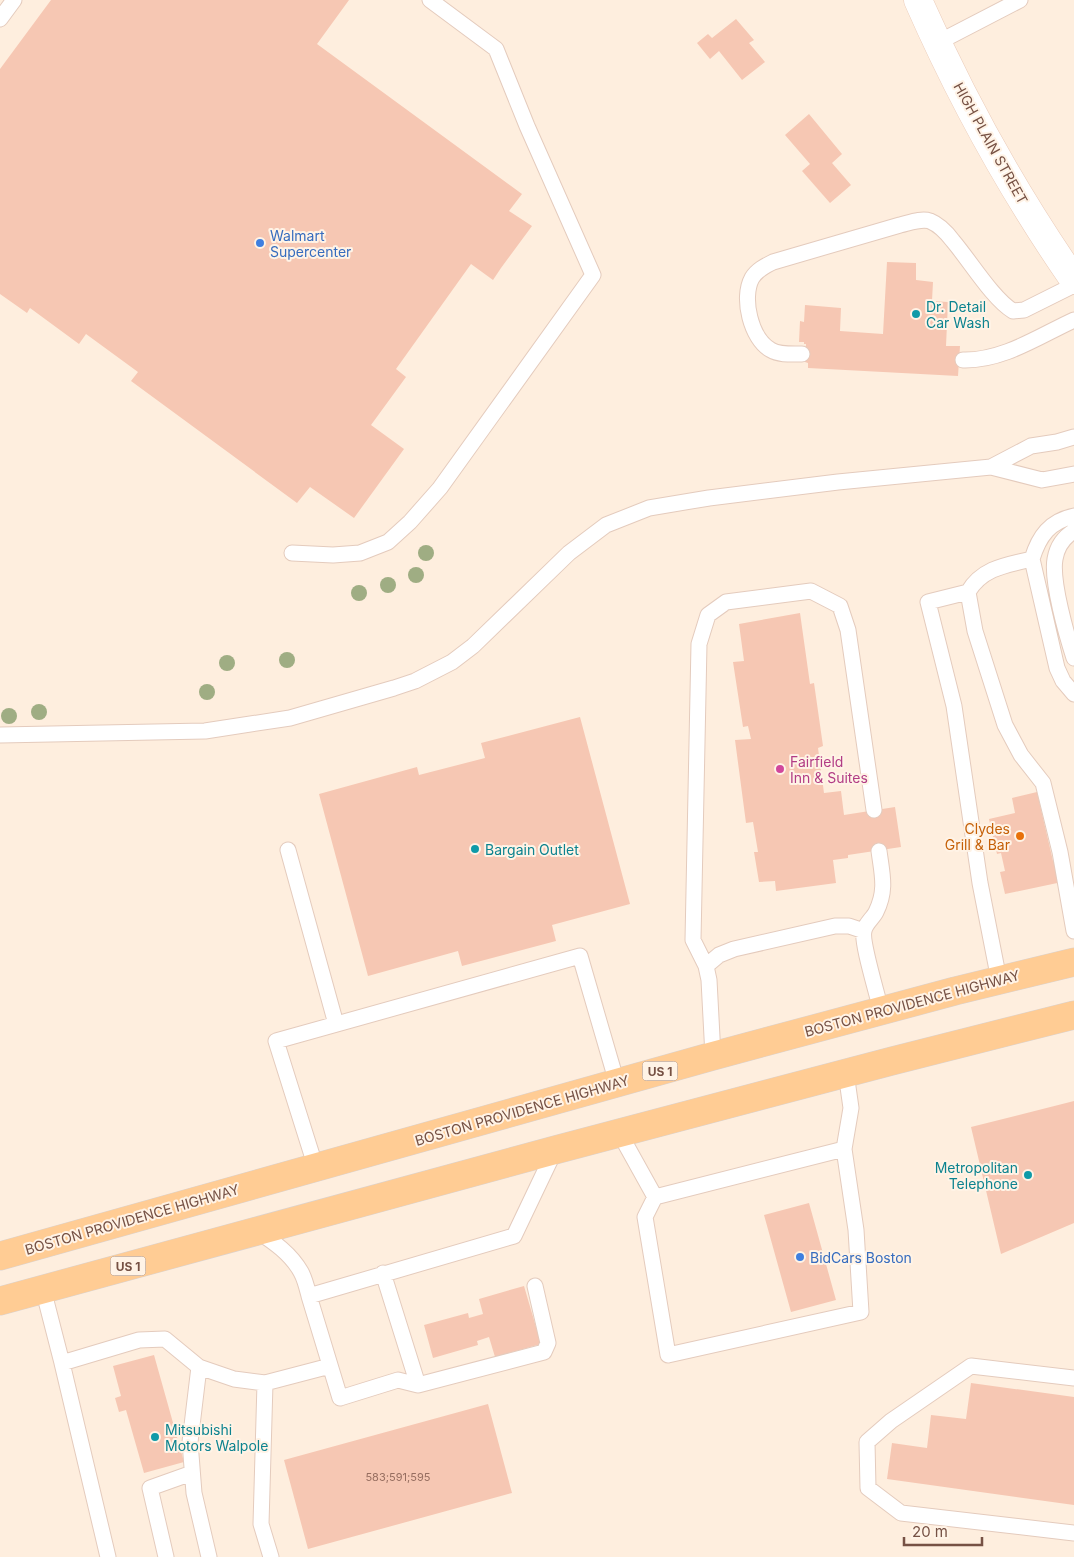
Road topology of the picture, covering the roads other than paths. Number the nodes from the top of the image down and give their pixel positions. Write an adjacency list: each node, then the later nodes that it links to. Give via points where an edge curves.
1 (14, 0): 5 (lane)
2 (430, 0): 17 (lane, via 496,49 593,276 440,488 388,542 360,553)
3 (918, 0): 6 (main road, HIGH PLAIN STREET)
4 (1020, 0): 6 (lane)
5 (0, 19)
6 (937, 43): 7 (main road, HIGH PLAIN STREET, via 1006,173)
7 (1074, 280)
8 (1074, 285): 10 (lane, via 1024,310 1013,311 999,299 938,225 928,220 900,225 781,259 760,269 752,279 748,301 753,329 770,350)
9 (1074, 320): 11 (lane, via 996,356)
10 (802, 354)
11 (963, 360)
12 (1074, 437): 13 (lane, via 1031,446)
13 (991, 467): 14 (lane, via 1042,480); 22 (lane, via 838,482 640,510 606,525 569,553 473,646 452,662 394,688 297,716 205,731)
14 (1074, 474)
15 (1074, 516): 18 (lane, via 1062,518 1046,531 1036,543)
16 (1074, 531): 20 (lane, via 1058,549 1054,566)
17 (292, 554)
18 (1032, 559): 19 (lane, via 982,575); 21 (lane, via 1057,668)
19 (968, 592): 27 (lane, via 975,631 1006,725 1021,755 1043,783); 30 (lane, via 928,602 954,706 980,883)
20 (1074, 658)
21 (1074, 694)
22 (0, 735)
23 (874, 810): 29 (lane, via 848,630 840,606 811,591 726,602 708,615 699,644 692,940)
24 (288, 850): 33 (lane)
25 (879, 851): 26 (lane, via 883,896)
26 (864, 931): 29 (lane, via 850,926 834,926 734,949 719,955); 31 (lane)
27 (1074, 931)
28 (1074, 962): 30 (main road, BOSTON PROVIDENCE HIGHWAY / US 1)
29 (706, 966): 34 (lane)
30 (999, 980): 31 (main road, BOSTON PROVIDENCE HIGHWAY / US 1)
31 (881, 1011): 34 (main road, BOSTON PROVIDENCE HIGHWAY / US 1)
32 (1074, 1015): 35 (main road, US 1)
33 (336, 1024): 36 (lane, via 580,956); 40 (lane, via 276,1041)
34 (713, 1056): 36 (main road, BOSTON PROVIDENCE HIGHWAY / US 1)
35 (846, 1073): 37 (main road, US 1); 38 (lane, via 851,1108)
36 (616, 1083): 40 (main road, BOSTON PROVIDENCE HIGHWAY / US 1)
37 (620, 1134): 39 (main road, US 1); 41 (lane)
38 (844, 1149): 41 (lane); 41 (lane, via 856,1230 861,1312 668,1355 645,1217)
39 (555, 1150): 42 (main road, US 1); 44 (lane, via 514,1236)
40 (316, 1168): 43 (main road, BOSTON PROVIDENCE HIGHWAY / US 1)
41 (655, 1197)
42 (257, 1231): 46 (main road, US 1); 47 (lane, via 290,1257)
43 (0, 1256)
44 (383, 1273): 47 (lane); 54 (lane)
45 (535, 1286): 54 (lane, via 548,1343 544,1352)
46 (43, 1289): 48 (main road, US 1); 49 (lane)
47 (310, 1296): 50 (lane)
48 (0, 1301)
49 (62, 1363): 51 (lane, via 139,1340 165,1339); 57 (lane)
50 (330, 1366): 53 (lane); 54 (lane, via 340,1398 398,1380)
51 (199, 1368): 53 (lane, via 234,1379); 55 (lane, via 190,1442)
52 (1074, 1378): 56 (lane, via 971,1366 891,1421 867,1442 868,1488 901,1513)
53 (265, 1383): 60 (lane, via 261,1524)
54 (418, 1385)
55 (192, 1473): 58 (lane, via 150,1488); 59 (lane)
56 (1074, 1533)
57 (108, 1557)
58 (166, 1557)
59 (209, 1557)
60 (270, 1557)

